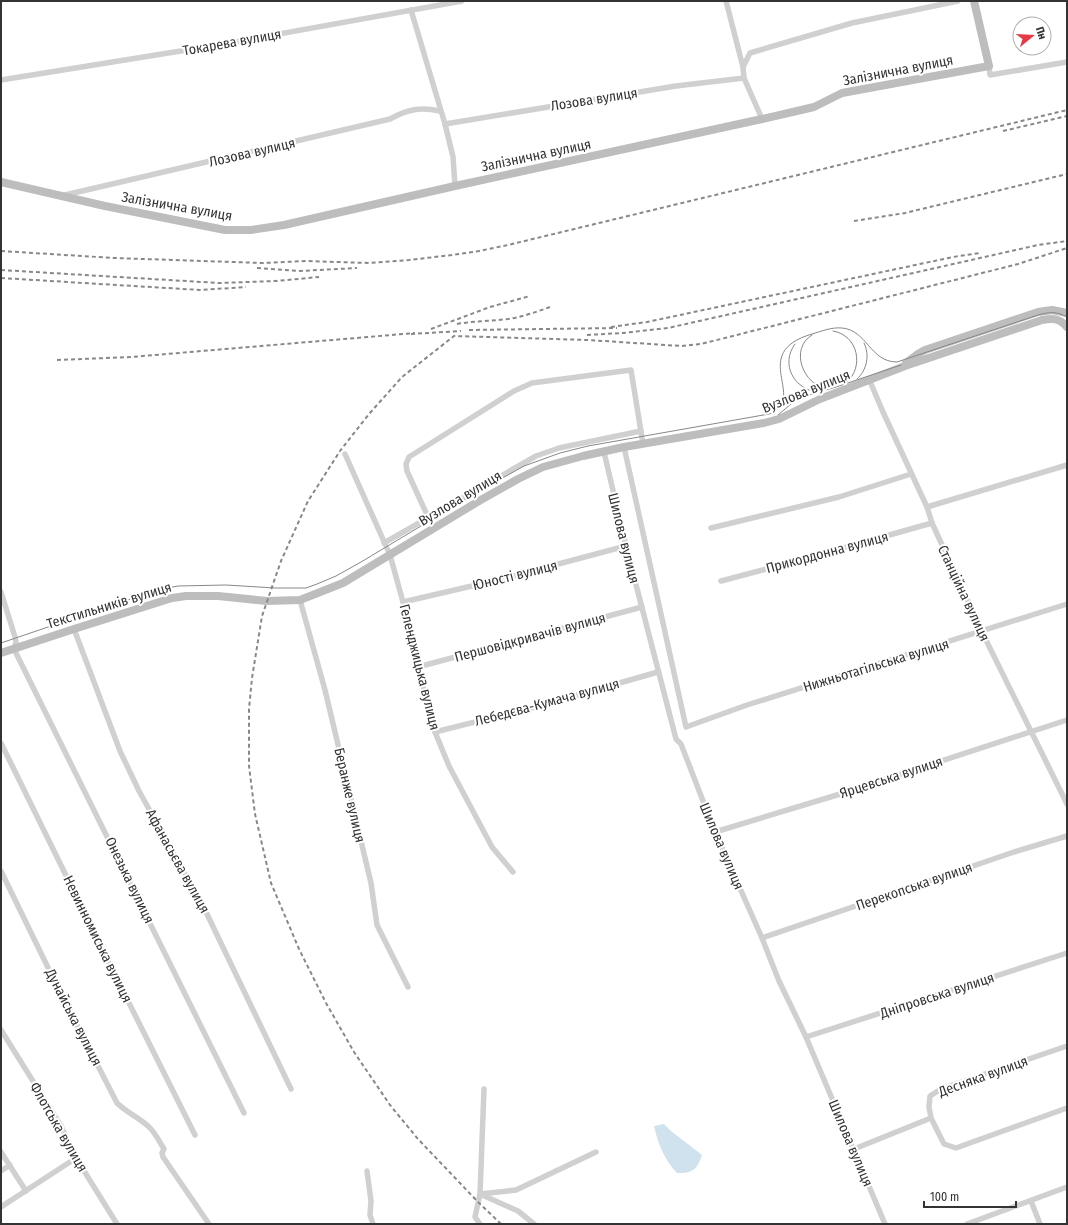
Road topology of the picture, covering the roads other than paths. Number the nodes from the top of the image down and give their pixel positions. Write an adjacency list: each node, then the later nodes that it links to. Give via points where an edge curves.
1 (462, 1): 5 (street, Токарева вулиця)
2 (726, 1): 8 (street)
3 (958, 1): 8 (street, via 852,23 750,53)
4 (974, 1): 7 (street)
5 (411, 10): 10 (street, Токарева вулиця, via 224,44); 11 (street)
6 (1067, 62): 7 (street, via 990,75)
7 (989, 66): 12 (street, Залізнична вулиця, via 842,93 814,107)
8 (743, 67): 9 (street)
9 (744, 78): 12 (street); 13 (street, Лозова вулиця, via 676,86)
10 (1, 80)
11 (440, 111): 13 (street); 16 (street, Лозова вулиця, via 422,108 409,110 390,119)
12 (762, 119): 15 (street, Залізнична вулиця)
13 (444, 124): 15 (street, via 453,158)
14 (1, 182): 16 (street, Залізнична вулиця)
15 (455, 186): 16 (street, Залізнична вулиця, via 284,225 251,230 225,230)
16 (63, 196)
17 (1066, 311): 18 (street, Вузлова вулиця, via 1058,313); 20 (street, Вузлова вулиця, via 1052,310 1030,315 925,350)
18 (1054, 318): 19 (street); 20 (street, Вузлова вулиця)
19 (1067, 326)
20 (905, 366): 21 (street, Вузлова вулиця)
21 (869, 380): 23 (street, Вузлова вулиця, via 820,399 779,419); 28 (street, Станційна вулиця)
22 (641, 431): 23 (street); 30 (street, via 559,448 536,456); 30 (street, via 631,370 532,383 514,391 409,457 407,471)
23 (643, 444): 24 (street, Вузлова вулиця)
24 (624, 447): 25 (street, Вузлова вулиця); 49 (street, Шилова вулиця)
25 (604, 452): 34 (street, Шилова вулиця); 35 (street, Вузлова вулиця, via 551,464 527,474)
26 (345, 454): 33 (street, Геленджицька вулиця)
27 (1067, 465): 29 (street)
28 (911, 474): 29 (street, Станційна вулиця); 32 (street, via 839,497)
29 (927, 507): 31 (street, Станційна вулиця)
30 (428, 517): 33 (street)
31 (932, 523): 36 (street, Прикордонна вулиця); 43 (street, Станційна вулиця)
32 (711, 528)
33 (384, 543): 35 (street, Геленджицька вулиця)
34 (626, 546): 39 (street, Юності вулиця); 41 (street, Шилова вулиця)
35 (390, 555): 38 (street, Вузлова вулиця, via 343,583); 39 (street, Геленджицька вулиця)
36 (721, 581)
37 (1, 592): 44 (street, via 16,637)
38 (300, 600): 42 (street, Текстильників вулиця, via 267,601 186,596 157,602); 60 (street, Беранже вулиця, via 326,690 371,883 377,925)
39 (404, 602): 46 (street, Геленджицька вулиця)
40 (1067, 604): 43 (street, Нижньотагільська вулиця)
41 (642, 607): 46 (street, Першовідкривачів вулиця); 47 (street, Шилова вулиця)
42 (74, 629): 44 (street, Текстильників вулиця); 65 (street, Афанасьєва вулиця, via 123,758 206,912)
43 (982, 632): 49 (street, Нижньотагільська вулиця, via 747,705); 51 (street, Станційна вулиця)
44 (14, 649): 45 (street, Текстильників вулиця); 67 (street, Онезька вулиця)
45 (1, 654)
46 (418, 667): 50 (street, Геленджицька вулиця)
47 (658, 672): 50 (street, Лебедєва-Кумача вулиця); 54 (street, Шилова вулиця, via 676,739)
48 (1067, 720): 51 (street, Ярцевська вулиця)
49 (686, 727)
50 (435, 732): 57 (street, Геленджицька вулиця, via 449,766 492,847)
51 (1031, 732): 53 (street, Станційна вулиця); 54 (street, Ярцевська вулиця)
52 (1, 743): 69 (street, Невинномиська вулиця)
53 (1067, 804)
54 (715, 832): 58 (street, Шилова вулиця)
55 (1067, 836): 58 (street, Перекопська вулиця)
56 (1, 871): 84 (street, Дунайська вулиця, via 118,1102 122,1108 155,1133 164,1149 163,1156)
57 (512, 872)
58 (762, 938): 62 (street, Шилова вулиця)
59 (1067, 953): 62 (street, Дніпровська вулиця)
60 (408, 987)
61 (1, 1030): 73 (street, Флотська вулиця, via 61,1126)
62 (806, 1037): 70 (street, Шилова вулиця)
63 (1067, 1046): 68 (street, Десняка вулиця, via 941,1088 930,1096)
64 (484, 1088): 79 (street)
65 (291, 1089)
66 (1067, 1108): 68 (street, via 956,1148 944,1144)
67 (244, 1113)
68 (931, 1118): 70 (street, Десняка вулиця)
69 (195, 1135)
70 (854, 1149): 88 (street, Шилова вулиця)
71 (1, 1152): 74 (street)
72 (596, 1152): 79 (street, via 516,1190)
73 (76, 1158): 78 (street); 83 (street, Флотська вулиця)
74 (10, 1165): 75 (street); 78 (street)
75 (1, 1171)
76 (367, 1171): 85 (street, via 370,1215)
77 (1067, 1188): 80 (street)
78 (26, 1191): 81 (street)
79 (480, 1194): 86 (street, via 476,1217); 87 (street, via 518,1211)
80 (1031, 1201): 82 (street); 90 (street)
81 (1, 1207)
82 (975, 1223): 89 (street)
83 (117, 1224)
84 (209, 1224)
85 (374, 1224)
86 (480, 1224)
87 (534, 1224)
88 (885, 1224)
89 (967, 1224)
90 (1040, 1224)

